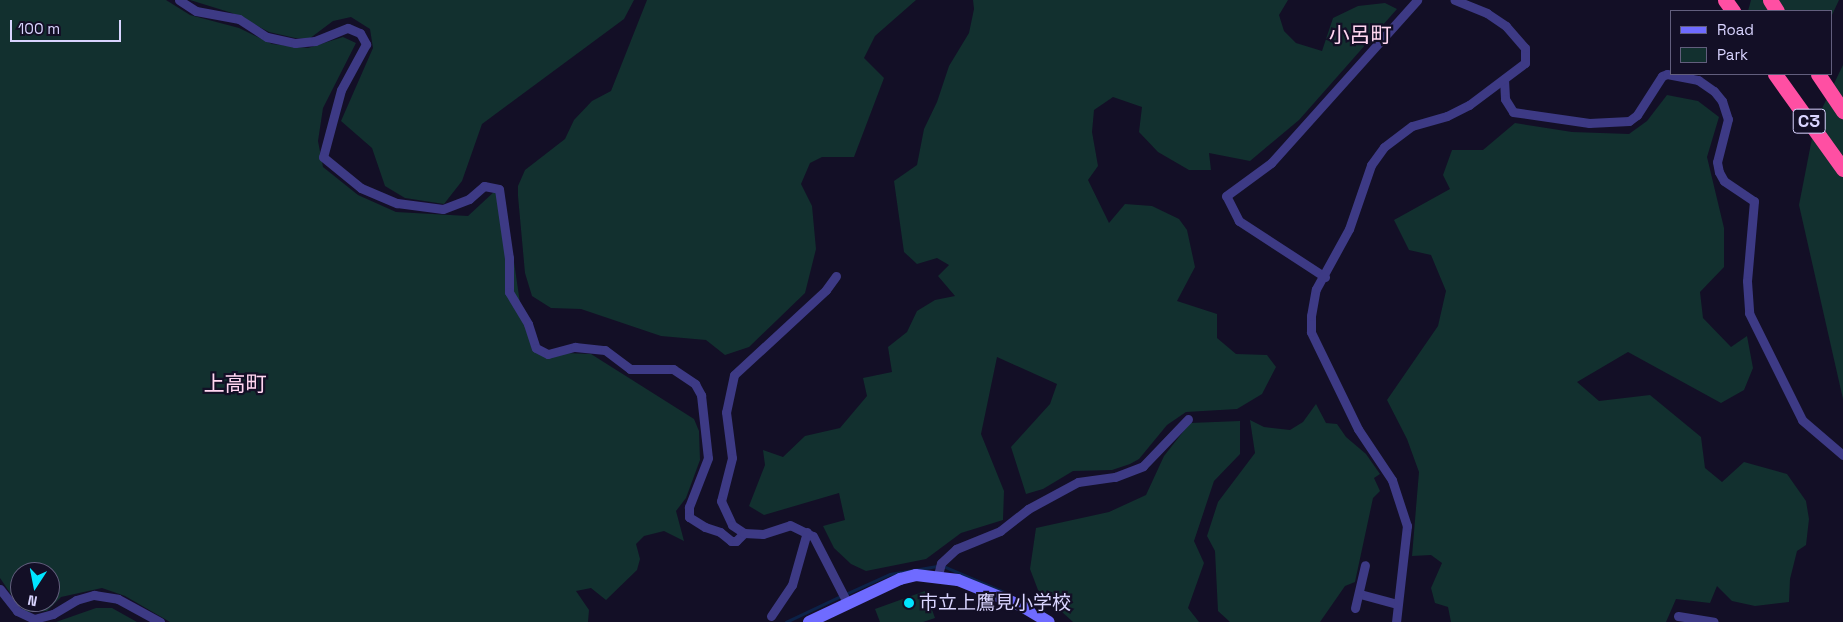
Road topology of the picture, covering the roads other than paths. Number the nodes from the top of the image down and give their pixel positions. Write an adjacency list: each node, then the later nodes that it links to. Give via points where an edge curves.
1 (179, 0): 16 (street, via 196,11 239,19 268,37 295,43 315,41 348,28 360,34 366,44 341,90 323,157 361,188 397,203 443,209 469,199 484,186 499,190 509,292 528,324 536,348 548,354 575,347 605,350 630,369 673,369 695,384 701,395 708,458 689,507 689,517 732,541)
2 (1417, 0): 12 (street, via 1271,163 1226,196 1239,221)
3 (1454, 0): 8 (street, via 1487,13 1506,26 1525,48 1525,63)
4 (1670, 75): 8 (street, via 1662,76 1637,115 1629,121 1589,123 1513,112 1505,99)
5 (1672, 75): 14 (street, via 1698,80 1714,90 1722,101 1728,119 1717,162 1719,172 1724,181 1754,201 1747,281 1749,314 1802,420)
6 (1776, 75): 10 (highway, C3)
7 (1819, 75): 9 (highway, C3)
8 (1504, 79): 12 (street, via 1469,105 1448,116 1412,126 1384,147 1371,165 1349,229)
9 (1843, 111)
10 (1843, 169)
11 (836, 276): 16 (street, via 826,290 734,375 726,412 732,458 721,501 732,525)
12 (1325, 277): 22 (street, via 1312,301 1311,332 1358,429 1392,480 1407,526)
13 (1188, 419): 18 (street, via 1144,466 1115,478 1078,482 1028,509 1000,531 956,549)
14 (1843, 455)
15 (807, 532): 16 (street, via 790,525 764,534); 21 (street, via 820,546); 24 (street, via 792,585)
16 (744, 533)
17 (1365, 566): 20 (street)
18 (939, 570): 21 (main road, via 900,579); 28 (main road, via 1022,606)
19 (0, 589): 27 (street, via 17,611 34,619 94,595 118,599)
20 (1360, 594): 22 (street); 23 (street)
21 (847, 602): 26 (main road)
22 (1397, 604): 29 (street)
23 (1355, 608)
24 (772, 616)
25 (1678, 616): 30 (street)
26 (815, 621)
27 (160, 622)
28 (1049, 622)
29 (1396, 622)
30 (1714, 622)

